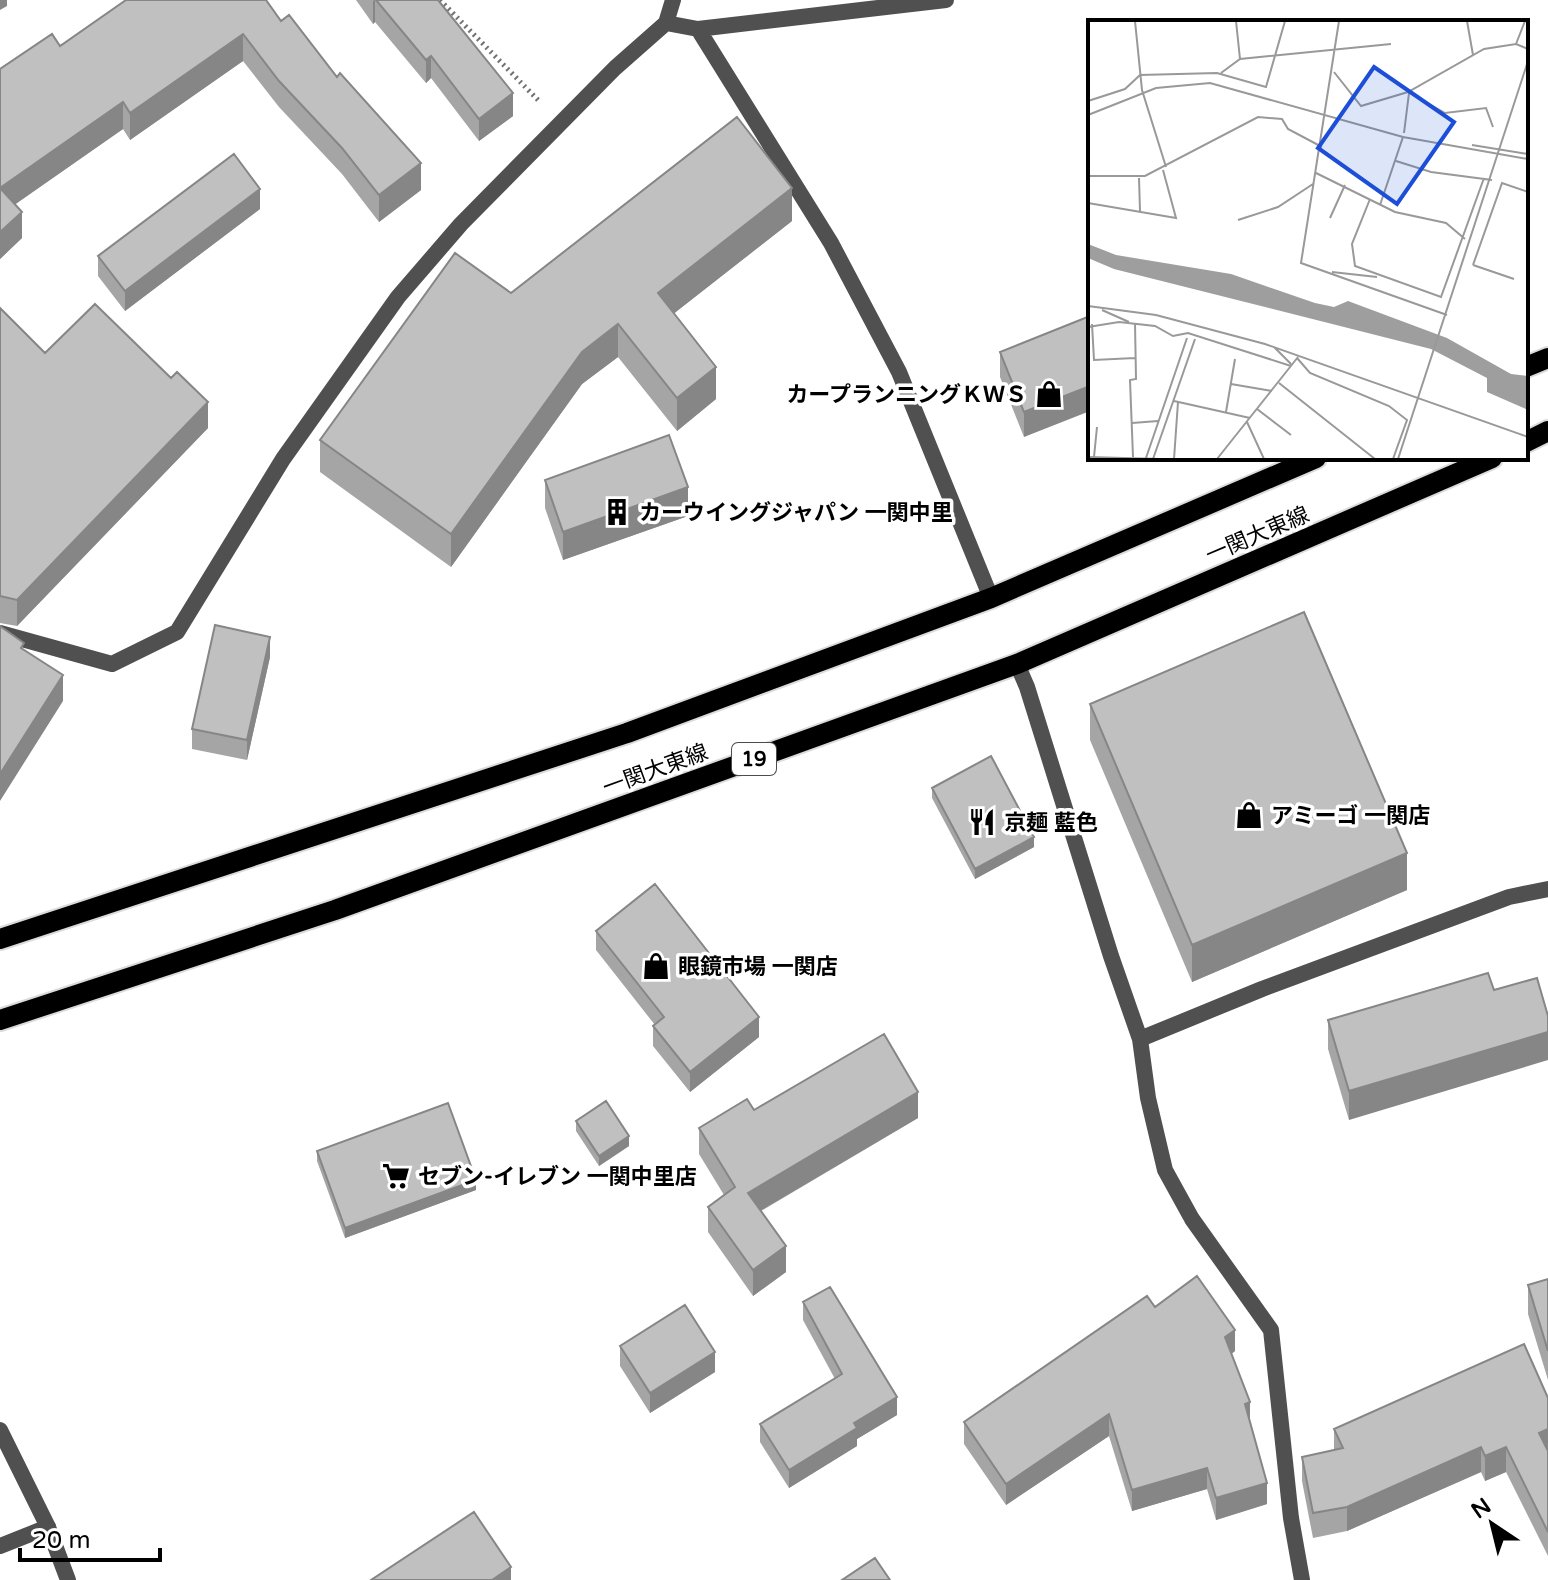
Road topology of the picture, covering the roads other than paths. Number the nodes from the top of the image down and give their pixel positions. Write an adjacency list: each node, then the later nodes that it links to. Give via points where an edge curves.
1 (673, 0): 3 (street)
2 (946, 0): 4 (street)
3 (666, 23): 4 (street); 12 (street, via 461,224 398,297 283,459 177,632 112,664)
4 (698, 29): 11 (street, via 831,243 899,372)
5 (1548, 358): 6 (main road)
6 (1528, 366)
7 (1548, 431): 8 (main road)
8 (1528, 441)
9 (1311, 460): 11 (main road, 一関大東線)
10 (1487, 460): 13 (main road, 一関大東線 / 19)
11 (991, 598): 15 (main road, 一関大東線, via 627,733)
12 (0, 633)
13 (1017, 664): 16 (main road, 一関大東線 / 19, via 335,910); 17 (street)
14 (1548, 889): 17 (street, via 1509,897)
15 (0, 939)
16 (0, 1020)
17 (1140, 1039): 22 (street, via 1165,1170 1192,1219 1271,1330)
18 (0, 1430): 19 (street)
19 (48, 1527): 20 (street); 21 (street)
20 (0, 1546)
21 (68, 1580)
22 (1302, 1580)

